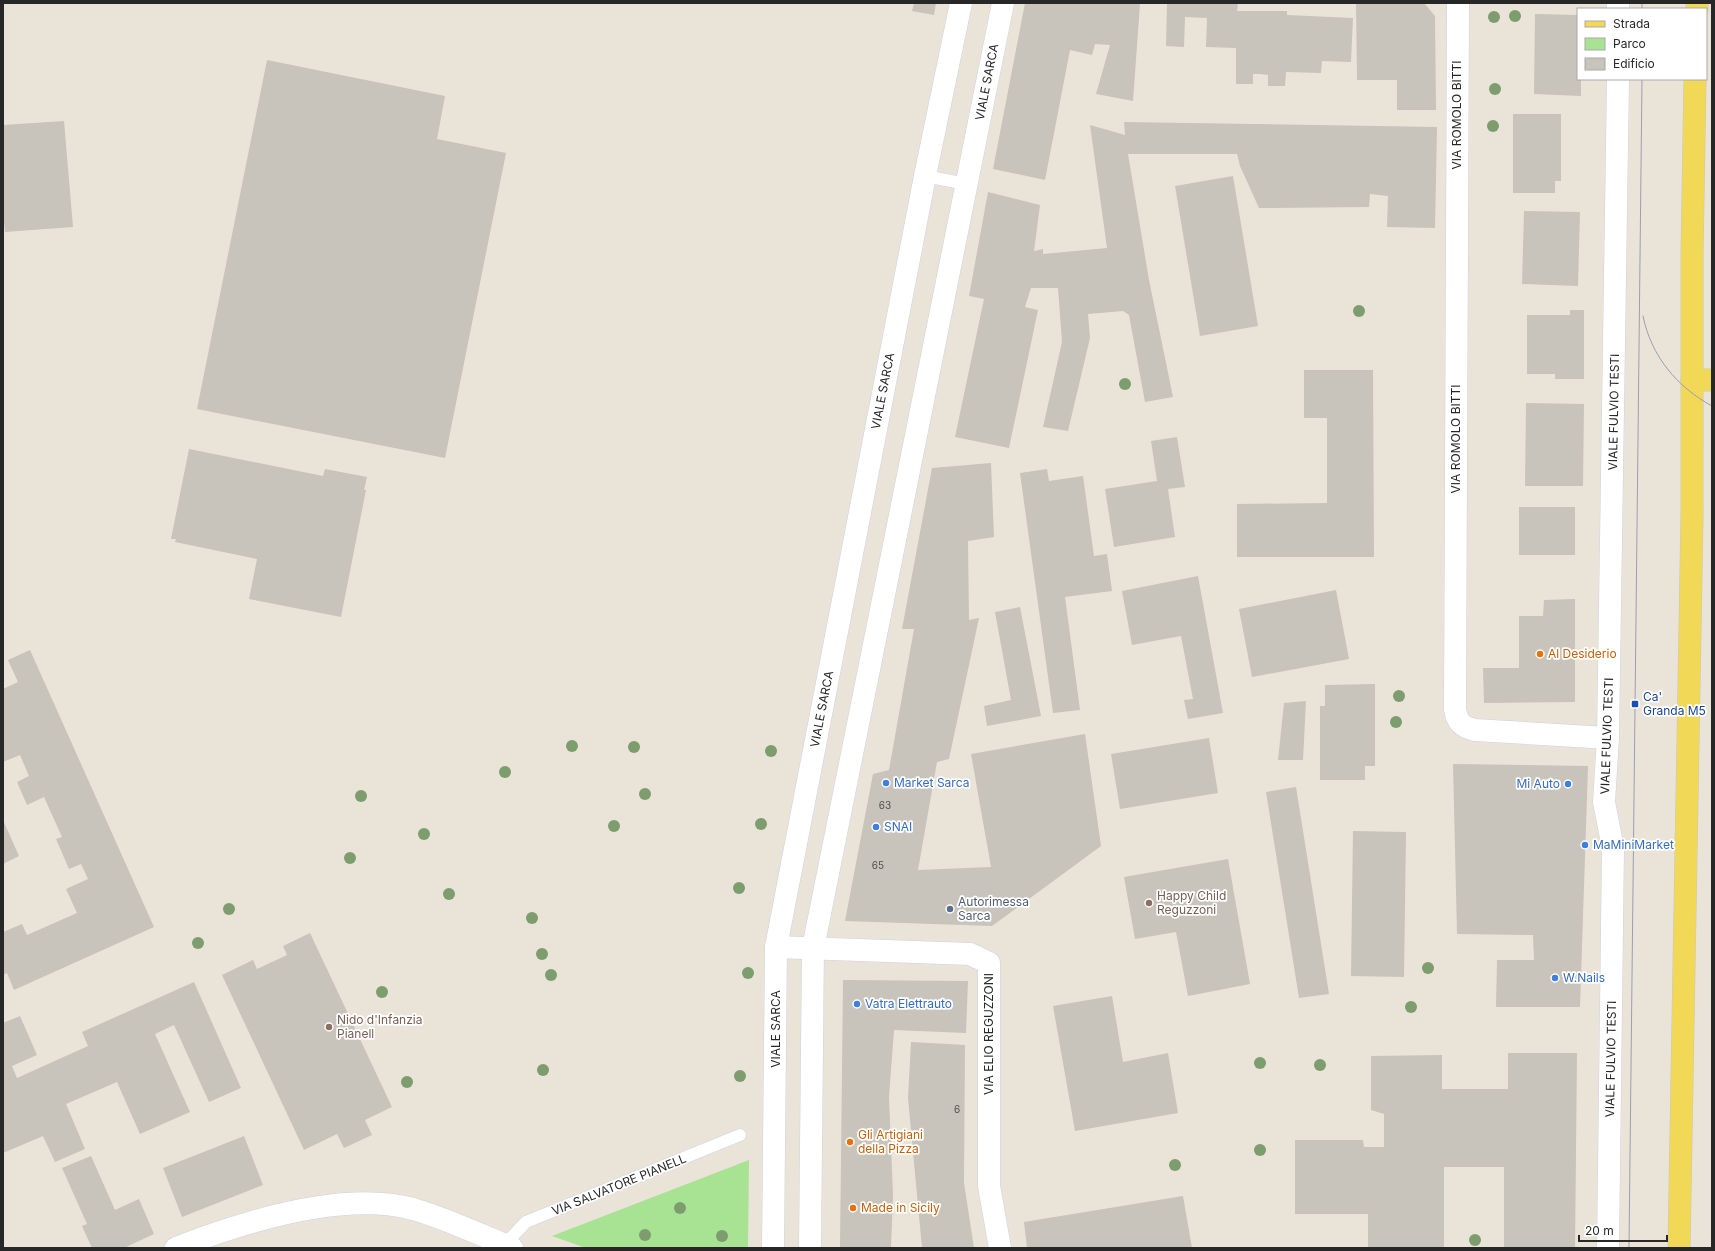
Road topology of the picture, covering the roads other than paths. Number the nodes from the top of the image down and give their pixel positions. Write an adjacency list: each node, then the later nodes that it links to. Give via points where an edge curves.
1 (962, 3): 6 (street, VIALE SARCA)
2 (1003, 3): 7 (street, VIALE SARCA)
3 (1458, 3): 9 (street, VIA ROMOLO BITTI, via 1454,709 1460,723 1475,730)
4 (1618, 80): 9 (street, VIALE FULVIO TESTI)
5 (1695, 80): 8 (main road, via 1692,255)
6 (925, 176): 7 (lane); 10 (street, VIALE SARCA)
7 (966, 184): 11 (street, VIALE SARCA)
8 (1702, 380): 19 (main road, via 1692,516)
9 (1608, 738): 18 (street, VIALE FULVIO TESTI, via 1604,802 1613,848)
10 (776, 947): 11 (street, VIA ELIO REGUZZONI); 15 (street, VIALE SARCA)
11 (813, 948): 16 (street, VIALE SARCA); 17 (street, VIA ELIO REGUZZONI, via 970,954 990,963 989,1186)
12 (740, 1135): 13 (lane, VIA SALVATORE PIANELL, via 526,1222)
13 (508, 1246): 14 (street, VIA SALVATORE PIANELL, via 412,1209 377,1204 343,1204 276,1216 226,1229)
14 (177, 1248)
15 (774, 1248)
16 (810, 1248)
17 (1000, 1248)
18 (1608, 1248)
19 (1680, 1248)

